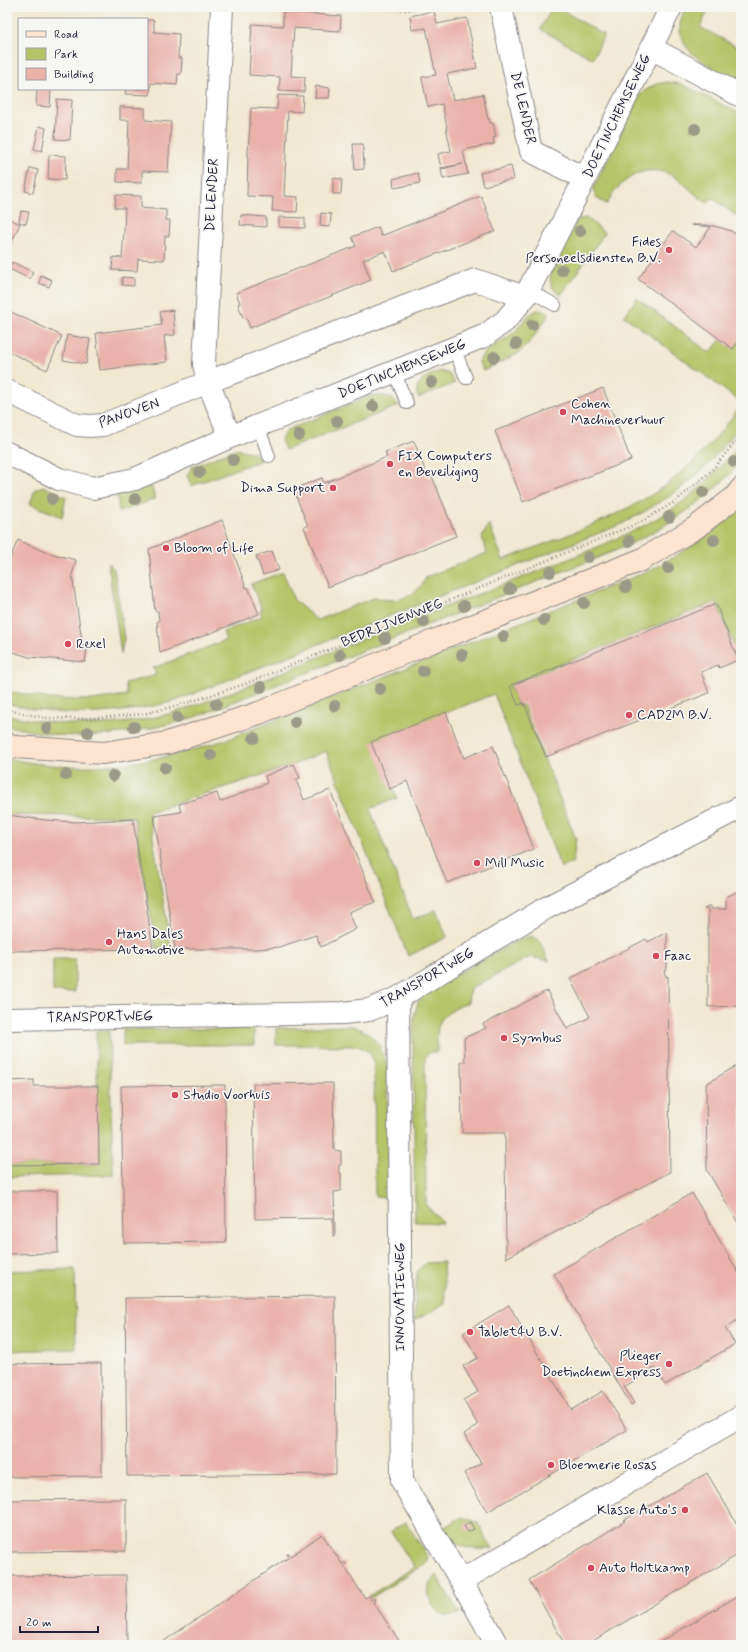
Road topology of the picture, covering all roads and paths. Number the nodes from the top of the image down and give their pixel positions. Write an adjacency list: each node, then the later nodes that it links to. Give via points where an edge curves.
1 (222, 7): 14 (street, DE LENDER, via 204,364)
2 (302, 7): 3 (path, via 408,10)
3 (420, 7)
4 (502, 7): 8 (street, DE LENDER, via 531,151)
5 (671, 7): 6 (street, DOETINCHEMSEWEG)
6 (651, 48): 7 (street, DOETINCHEMSEWEG); 8 (street, DOETINCHEMSEWEG)
7 (741, 96)
8 (585, 179): 9 (street, DOETINCHEMSEWEG)
9 (527, 293): 10 (lane); 11 (street, DOETINCHEMSEWEG, via 505,321 484,336); 14 (street, via 475,280)
10 (555, 305)
11 (454, 348): 12 (street, DOETINCHEMSEWEG); 13 (lane)
12 (394, 372): 16 (lane); 17 (street, DOETINCHEMSEWEG)
13 (466, 378)
14 (208, 382): 15 (street, PANOVEN, via 103,424 90,426 77,425); 19 (street, DE LENDER)
15 (7, 391)
16 (407, 403)
17 (258, 426): 19 (street, DOETINCHEMSEWEG); 21 (lane)
18 (741, 435): 23 (path, BEDRIJVENWEG, via 712,470 676,501 641,522 245,684 144,714 86,719 46,718)
19 (230, 437): 20 (street, DOETINCHEMSEWEG, via 135,479 93,488 59,479)
20 (7, 453)
21 (269, 456)
22 (741, 489): 24 (main road, via 695,528 641,560 259,713 167,743 103,753 16,747)
23 (7, 710)
24 (7, 744)
25 (741, 807): 26 (street, TRANSPORTWEG, via 546,908)
26 (398, 998): 27 (street, TRANSPORTWEG, via 368,1010 343,1013); 29 (street, INNOVATIEWEG, via 402,1481)
27 (7, 1019)
28 (741, 1416): 29 (street)
29 (461, 1581): 30 (street, INNOVATIEWEG)
30 (497, 1645)

